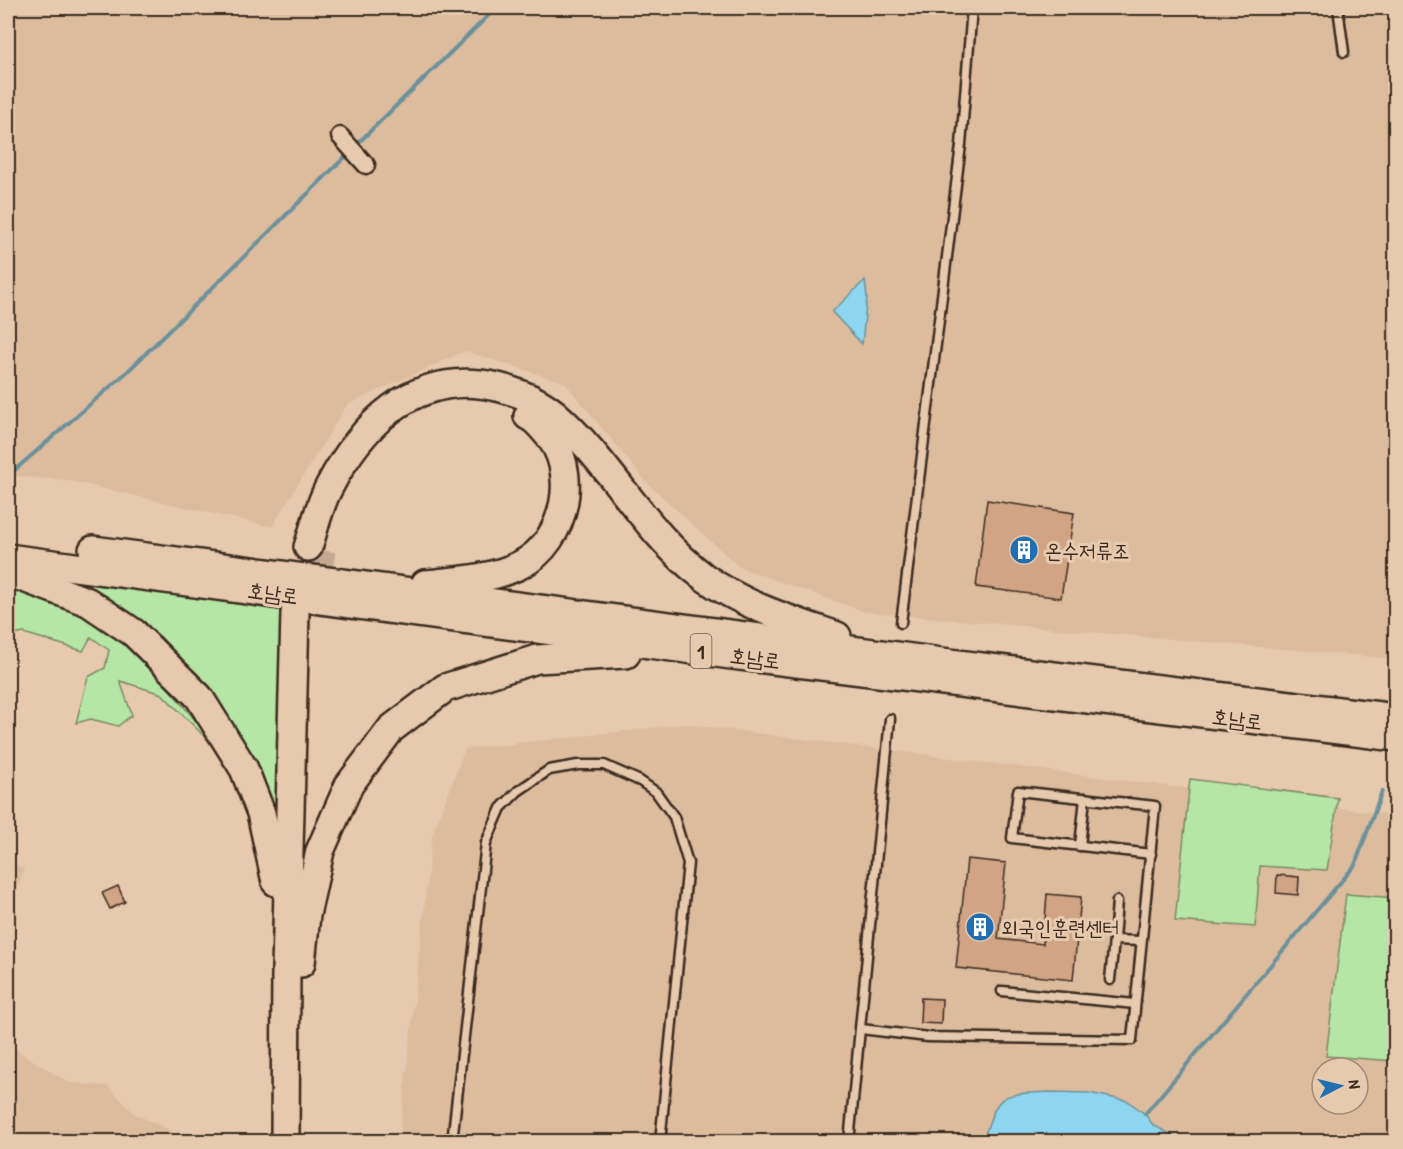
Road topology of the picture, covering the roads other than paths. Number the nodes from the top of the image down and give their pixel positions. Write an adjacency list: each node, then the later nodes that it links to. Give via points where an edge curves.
1 (972, 8): 11 (lane, via 961,145)
2 (1338, 8): 3 (lane)
3 (1344, 52)
4 (340, 136): 5 (street)
5 (366, 165)
6 (8, 539): 9 (highway, 호남로 / 1)
7 (8, 558): 12 (highway, 호남로 / 1)
8 (8, 572): 23 (highway, via 88,602 134,633 199,697 244,769 261,813)
9 (357, 584): 13 (highway, 호남로 / 1); 13 (highway, via 426,584 492,574 521,565 549,540 565,502 565,466 554,440 532,417 500,402 465,398 436,402 405,417 381,438 351,478 315,548 328,488 365,430 385,412 433,388 462,382 495,386 553,412 589,449 659,538 704,577 740,601 858,643)
10 (303, 614): 23 (highway, via 304,730)
11 (901, 623)
12 (731, 655): 16 (highway, 호남로 / 1); 23 (highway, via 599,654 537,659 445,688 391,729 349,785 320,851)
13 (942, 662): 14 (highway, 호남로 / 1)
14 (1395, 718)
15 (890, 719): 27 (lane)
16 (1395, 737)
17 (1085, 798): 18 (lane); 18 (lane, via 1018,791 1012,838); 19 (lane, via 1155,806)
18 (1080, 846): 19 (lane)
19 (1151, 854): 22 (lane)
20 (1117, 901): 21 (lane)
21 (1114, 940): 22 (lane); 24 (lane)
22 (1141, 941): 26 (lane)
23 (293, 966): 28 (highway); 29 (highway)
24 (1110, 980)
25 (1002, 991): 26 (lane)
26 (1135, 1004): 27 (lane, via 1132,1040 928,1037)
27 (861, 1029): 32 (lane)
28 (285, 1142)
29 (299, 1142)
30 (452, 1142): 31 (lane, via 486,843 501,807 549,770 604,765 656,792 674,817 688,863)
31 (660, 1142)
32 (849, 1142)

